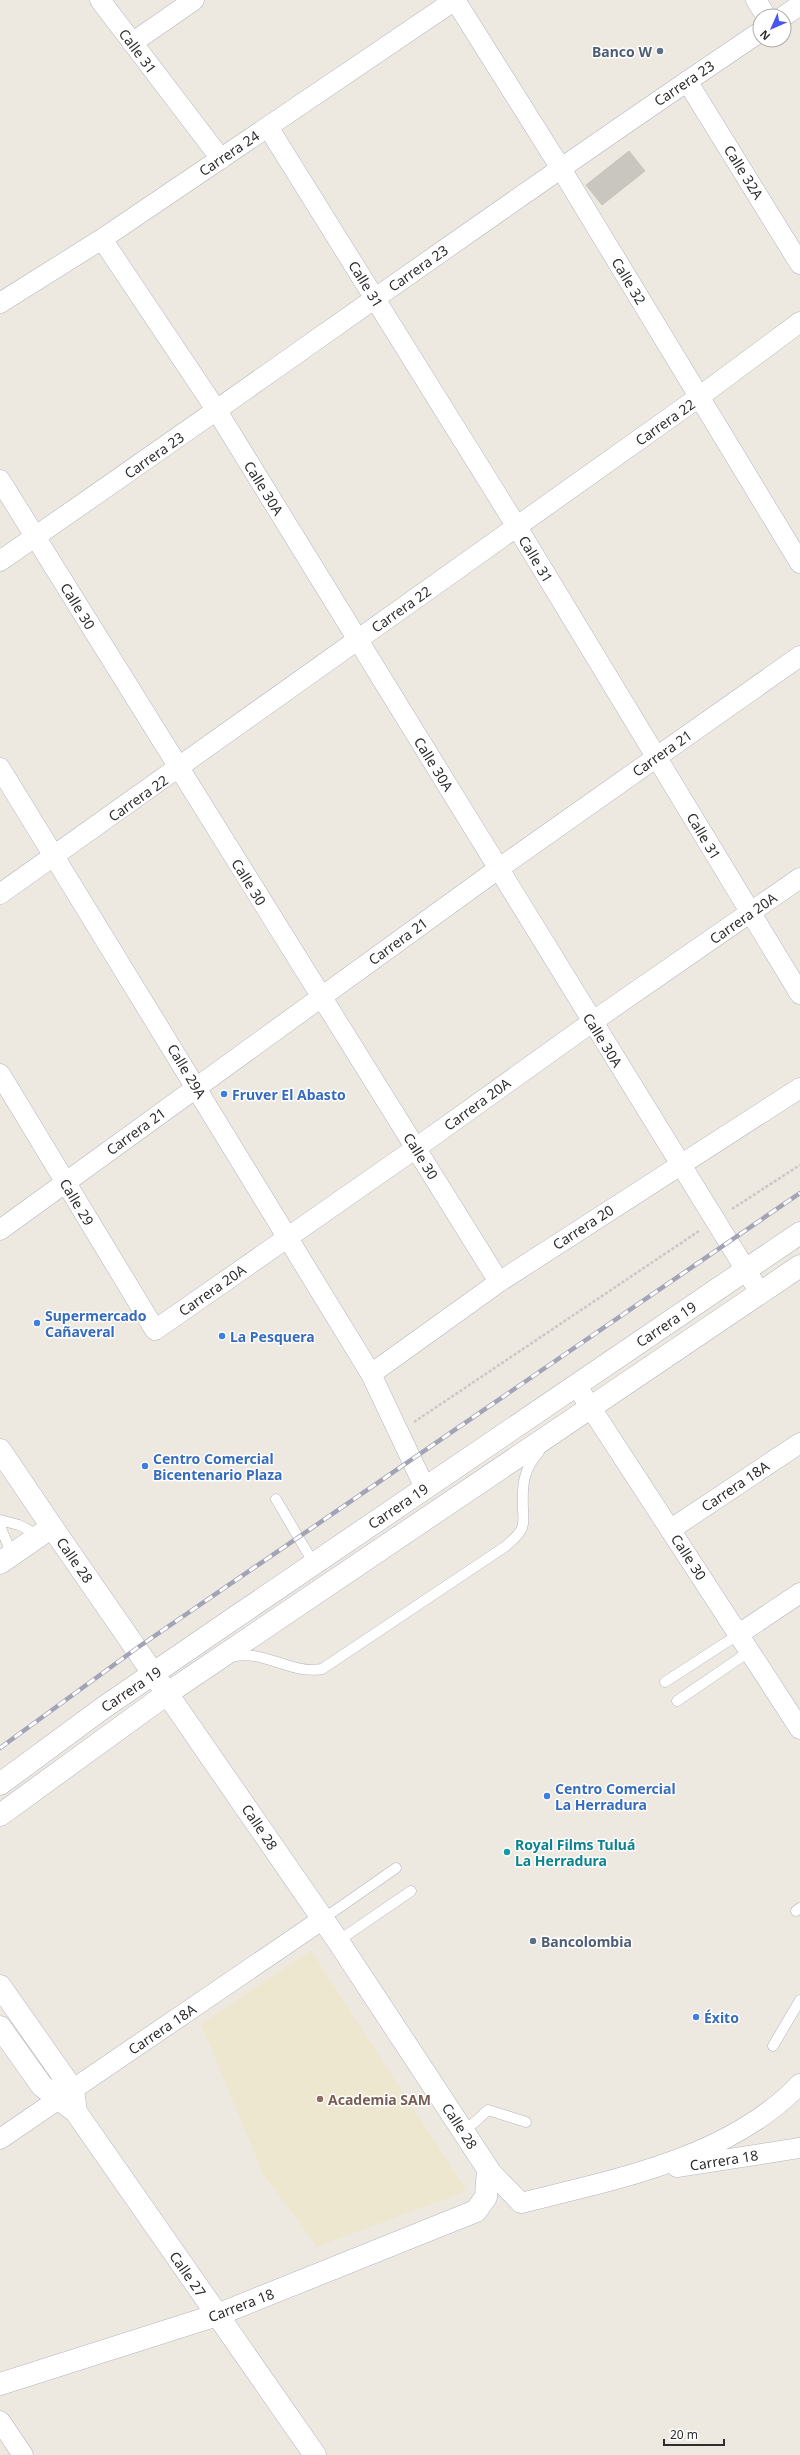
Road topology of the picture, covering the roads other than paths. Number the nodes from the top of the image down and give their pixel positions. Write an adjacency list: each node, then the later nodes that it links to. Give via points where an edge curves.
1 (100, 0): 5 (street, Calle 31)
2 (194, 0): 5 (street)
3 (455, 0): 7 (street, Carrera 24); 9 (street, Calle 32)
4 (752, 37): 6 (street, Carrera 23)
5 (132, 43): 8 (street, Calle 31)
6 (687, 81): 9 (street, Carrera 23); 11 (street, Calle 32A)
7 (268, 127): 8 (street, Carrera 24); 12 (street, Calle 31)
8 (220, 158): 10 (street, Carrera 24)
9 (560, 167): 12 (street, Carrera 23); 15 (street, Calle 32)
10 (102, 239): 13 (street, Carrera 24); 16 (street, Calle 30A)
11 (800, 264)
12 (375, 299): 16 (street, Carrera 23); 18 (street, Calle 31)
13 (0, 303)
14 (800, 322): 15 (street, Carrera 22)
15 (700, 398): 18 (street, Carrera 22); 21 (street, Calle 32)
16 (217, 411): 19 (street, Carrera 23); 22 (street, Calle 30A)
17 (0, 480): 19 (street, Calle 30)
18 (517, 528): 22 (street, Carrera 22); 24 (street, Calle 31)
19 (35, 537): 20 (street, Carrera 23); 26 (street, Calle 30)
20 (0, 561)
21 (800, 563)
22 (357, 640): 26 (street, Carrera 22); 28 (street, Calle 30A)
23 (800, 656): 24 (street, Carrera 21)
24 (656, 757): 28 (street, Carrera 21); 31 (street, Calle 31)
25 (0, 768): 27 (street, Calle 29A)
26 (178, 769): 27 (street, Carrera 22); 33 (street, Calle 30)
27 (55, 856): 30 (street, Carrera 22); 36 (street, Calle 29A)
28 (498, 869): 33 (street, Carrera 21); 34 (street, Calle 30A)
29 (800, 878): 31 (street, Carrera 20A)
30 (0, 894)
31 (750, 914): 32 (street, Calle 31); 34 (street, Carrera 20A)
32 (800, 994)
33 (321, 997): 36 (street, Carrera 21); 38 (street, Calle 30)
34 (592, 1022): 38 (street, Carrera 20A); 39 (street, Calle 30A)
35 (0, 1074): 40 (street, Calle 29)
36 (196, 1087): 40 (street, Carrera 21); 43 (street, Calle 29A)
37 (800, 1088): 39 (street, Carrera 20)
38 (416, 1148): 43 (street, Carrera 20A); 46 (street, Calle 30)
39 (680, 1164): 45 (street, Calle 30A); 46 (street, Carrera 20)
40 (66, 1183): 41 (street, Carrera 21); 48 (street, Calle 29)
41 (0, 1230)
42 (800, 1233): 45 (main road, Carrera 19)
43 (288, 1237): 48 (street, Carrera 20A); 49 (street, Calle 29A)
44 (800, 1266): 47 (main road, Carrera 19)
45 (744, 1270): 47 (street, Calle 30A); 50 (main road, Carrera 19)
46 (499, 1282): 49 (street, Carrera 20)
47 (760, 1293): 51 (main road, Carrera 19)
48 (155, 1330)
49 (371, 1374): 55 (street, Calle 29A)
50 (576, 1384): 51 (street, Calle 30); 55 (main road, Carrera 19)
51 (590, 1407): 52 (main road, Carrera 19); 59 (street, Calle 30)
52 (559, 1428): 66 (main road, Carrera 19); 66 (lane, via 525,1471 522,1488 524,1522 521,1530 506,1546 322,1669 310,1671 264,1657 237,1655)
53 (800, 1443): 59 (street, Carrera 18A)
54 (0, 1450): 60 (main road, Calle 28)
55 (425, 1488): 62 (main road, Carrera 19)
56 (276, 1499): 62 (lane)
57 (0, 1520): 60 (lane)
58 (0, 1526): 61 (lane)
59 (671, 1530): 64 (street, Calle 30)
60 (46, 1532): 61 (main road); 67 (main road, Calle 28)
61 (6, 1559)
62 (314, 1564): 67 (main road, Carrera 19)
63 (800, 1593): 64 (street)
64 (739, 1634): 65 (street, Calle 30); 68 (lane)
65 (750, 1651): 70 (lane); 71 (street, Calle 30)
66 (216, 1660): 69 (main road, Carrera 19)
67 (155, 1674): 69 (main road, Calle 28); 72 (main road, Carrera 19, via 103,1708)
68 (665, 1682)
69 (168, 1693): 73 (main road, Carrera 19); 76 (main road, Calle 28)
70 (677, 1701)
71 (798, 1720)
72 (0, 1784)
73 (0, 1815)
74 (396, 1868): 76 (lane)
75 (411, 1891): 77 (lane)
76 (323, 1919): 77 (main road, Calle 28); 83 (street, Carrera 18A)
77 (338, 1941): 85 (main road, Calle 28)
78 (0, 1986): 83 (main road, Calle 27)
79 (800, 2000): 81 (lane)
80 (0, 2027): 83 (main road, Calle 27, via 42,2086)
81 (773, 2046)
82 (800, 2084): 89 (street, via 762,2116 696,2151)
83 (69, 2100): 86 (street, Carrera 18A); 90 (main road, Calle 27)
84 (526, 2122): 85 (lane, via 488,2110)
85 (464, 2132): 88 (main road, Calle 28)
86 (0, 2139)
87 (800, 2148): 89 (street, Carrera 18)
88 (488, 2169): 89 (street, via 521,2203); 90 (main road, Carrera 18, via 486,2197 476,2212)
89 (647, 2171)
90 (217, 2315): 91 (main road, Carrera 18); 94 (main road, Calle 27)
91 (0, 2384)
92 (0, 2421): 93 (street)
93 (24, 2455)
94 (315, 2455)

